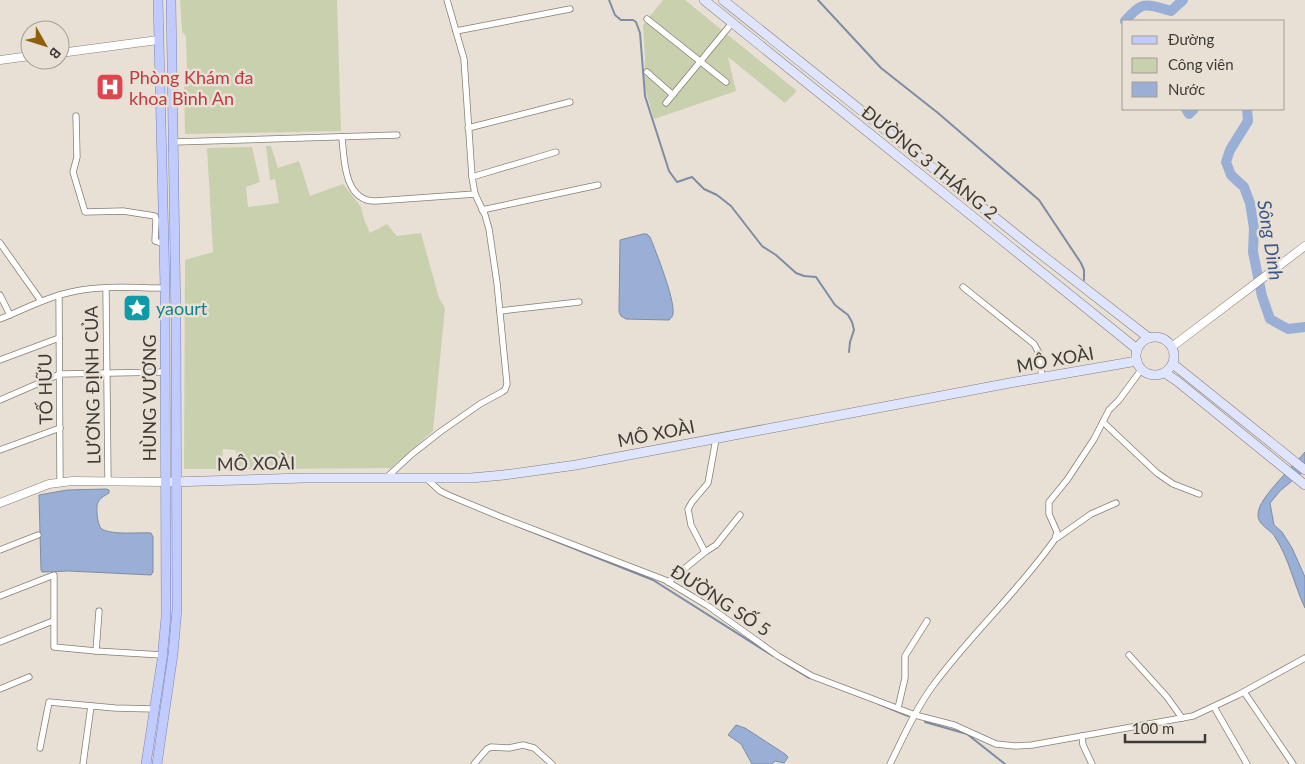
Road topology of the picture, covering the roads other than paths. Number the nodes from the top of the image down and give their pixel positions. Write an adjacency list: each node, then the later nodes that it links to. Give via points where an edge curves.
1 (158, 0): 10 (main road, HÙNG VƯƠNG)
2 (171, 0): 11 (main road, HÙNG VƯƠNG)
3 (447, 0): 9 (street)
4 (704, 0): 8 (main road, ĐƯỜNG 3 THÁNG 2)
5 (723, 0): 18 (main road, ĐƯỜNG 3 THÁNG 2)
6 (570, 9): 9 (street)
7 (647, 19): 15 (street)
8 (732, 23): 15 (street); 19 (main road, ĐƯỜNG 3 THÁNG 2)
9 (456, 31): 24 (street, via 465,69)
10 (158, 40): 11 (main road); 12 (street); 28 (main road, HÙNG VƯƠNG)
11 (171, 40): 27 (main road, HÙNG VƯƠNG)
12 (70, 52)
13 (20, 57): 14 (street)
14 (0, 60)
15 (700, 61): 17 (street); 20 (street)
16 (647, 72): 20 (street)
17 (726, 82)
18 (823, 82): 19 (street); 37 (main road, ĐƯỜNG 3 THÁNG 2)
19 (815, 90): 38 (main road, ĐƯỜNG 3 THÁNG 2)
20 (673, 94): 22 (street)
21 (570, 102): 24 (street)
22 (666, 103)
23 (76, 116): 35 (street, via 77,157 73,172 85,212 124,211 155,216 155,240)
24 (468, 128): 30 (street)
25 (397, 135): 26 (street)
26 (342, 137): 27 (street); 32 (street, via 348,180 366,200)
27 (174, 142): 28 (main road); 73 (main road, HÙNG VƯƠNG)
28 (162, 143): 35 (main road, HÙNG VƯƠNG)
29 (556, 152): 30 (street)
30 (472, 176): 32 (street)
31 (598, 185): 33 (street)
32 (475, 194): 33 (street)
33 (482, 210): 46 (street, via 489,229)
34 (0, 243): 44 (street)
35 (164, 244): 39 (main road, HÙNG VƯƠNG)
36 (1305, 246): 51 (street)
37 (1033, 248): 38 (street); 50 (main road, ĐƯỜNG 3 THÁNG 2)
38 (1024, 259): 52 (main road, ĐƯỜNG 3 THÁNG 2)
39 (165, 288): 41 (street); 58 (main road, HÙNG VƯƠNG)
40 (962, 288): 61 (street, via 1034,344 1039,353)
41 (106, 289): 43 (street); 57 (street, LƯƠNG ĐỊNH CỦA)
42 (0, 295): 47 (street)
43 (59, 295): 44 (street); 49 (street, TỐ HỮU)
44 (41, 301): 47 (street)
45 (579, 302): 46 (street)
46 (500, 311): 68 (street, via 505,390 440,432)
47 (10, 315): 48 (street)
48 (0, 319)
49 (59, 338): 53 (street); 60 (street, TỐ HỮU)
50 (1149, 338): 51 (main road, via 1161,337); 52 (main road)
51 (1172, 346): 55 (main road)
52 (1137, 350): 54 (main road)
53 (0, 360)
54 (1137, 362): 56 (main road); 61 (main road, MÔ XOÀI)
55 (1173, 364): 59 (main road); 67 (main road)
56 (1141, 370): 59 (main road, via 1152,376); 63 (street)
57 (106, 372): 58 (street); 60 (street); 71 (street, LƯƠNG ĐỊNH CỦA)
58 (165, 372): 72 (main road, HÙNG VƯƠNG)
59 (1165, 373): 74 (main road)
60 (60, 374): 62 (street); 64 (street, TỐ HỮU)
61 (1042, 378): 65 (main road, MÔ XOÀI)
62 (0, 400)
63 (1103, 422): 75 (street, via 1157,473 1173,484); 80 (street, via 1048,504 1057,532)
64 (60, 428): 66 (street); 70 (street, TỐ HỮU)
65 (716, 439): 69 (main road, MÔ XOÀI, via 512,474); 82 (street, via 708,483 688,509 691,524)
66 (0, 450)
67 (1305, 470)
68 (386, 478): 69 (main road, MÔ XOÀI); 73 (main road, MÔ XOÀI)
69 (427, 479): 83 (street, ĐƯỜNG SỐ 5, via 448,495)
70 (60, 482): 71 (street); 76 (street)
71 (108, 482): 72 (street)
72 (166, 482): 73 (main road, MÔ XOÀI); 90 (main road, HÙNG VƯƠNG, via 166,617)
73 (176, 482): 106 (main road, HÙNG VƯƠNG, via 175,631)
74 (1305, 485)
75 (1200, 494)
76 (0, 503)
77 (1116, 503): 80 (street, via 1091,514)
78 (740, 515): 82 (street, via 716,545)
79 (38, 535): 81 (street)
80 (1055, 539): 100 (street, via 943,673)
81 (0, 550)
82 (705, 552): 83 (street)
83 (668, 582): 98 (street, ĐƯỜNG SỐ 5, via 806,673)
84 (0, 596): 86 (street, via 54,575)
85 (99, 611): 89 (street)
86 (53, 621): 88 (street); 89 (street, via 54,647)
87 (927, 621): 98 (street, via 905,656 905,678)
88 (0, 642)
89 (96, 651): 90 (street)
90 (162, 655): 99 (main road, HÙNG VƯƠNG)
91 (1129, 655): 101 (street)
92 (1305, 658): 95 (street, ĐƯỜNG SỐ 5)
93 (29, 677): 94 (street)
94 (0, 688)
95 (1244, 692): 97 (street, ĐƯỜNG SỐ 5); 112 (street)
96 (91, 706): 99 (street); 103 (street, via 49,702); 104 (street)
97 (1214, 707): 101 (street, ĐƯỜNG SỐ 5); 111 (street)
98 (898, 708): 100 (street, ĐƯỜNG SỐ 5)
99 (154, 709): 105 (main road, HÙNG VƯƠNG)
100 (915, 715): 102 (street, ĐƯỜNG SỐ 5, via 954,725 990,742 1008,746); 109 (street)
101 (1182, 718): 102 (street, ĐƯỜNG SỐ 5)
102 (1082, 736): 110 (street)
103 (40, 748)
104 (83, 764)
105 (146, 764)
106 (158, 764)
107 (474, 764): 108 (street, via 491,747 523,745 534,748)
108 (552, 764)
109 (890, 764)
110 (1092, 764)
111 (1247, 764)
112 (1293, 764)

